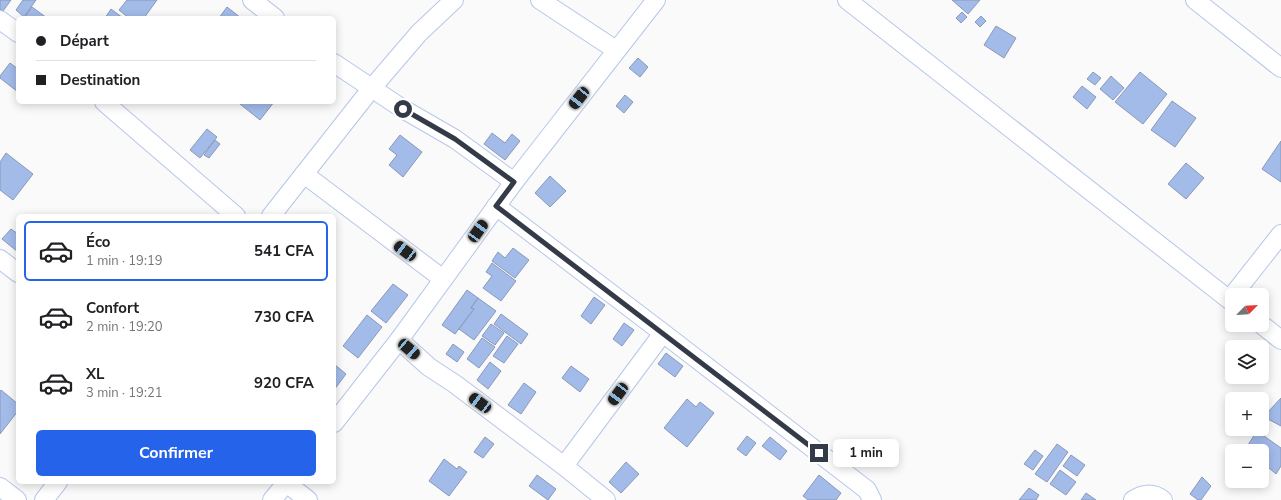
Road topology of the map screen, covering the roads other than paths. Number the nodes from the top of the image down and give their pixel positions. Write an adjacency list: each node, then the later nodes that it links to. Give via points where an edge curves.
1 (252, 0): 7 (street)
2 (540, 0): 10 (street)
3 (656, 0): 10 (street)
4 (847, 0): 25 (street)
5 (1195, 0): 12 (street)
6 (445, 3): 13 (street)
7 (272, 16)
8 (0, 20): 9 (street)
9 (16, 32)
10 (616, 50): 16 (street)
11 (336, 64): 13 (street)
12 (1281, 68)
13 (371, 89): 15 (street); 16 (street, via 455,139)
14 (106, 104): 18 (street)
15 (304, 174): 19 (street); 23 (street)
16 (514, 182): 17 (street)
17 (496, 206): 23 (street); 27 (street)
18 (234, 214)
19 (273, 214)
20 (1281, 234): 24 (street)
21 (0, 259): 22 (street)
22 (16, 271)
23 (443, 279): 28 (street)
24 (1240, 288)
25 (1225, 293)
26 (1269, 331): 29 (street)
27 (663, 333): 31 (street); 41 (street, via 867,490)
28 (398, 340): 30 (street); 31 (street, via 429,367)
29 (1281, 340)
30 (336, 419)
31 (564, 466): 40 (street)
32 (56, 484): 37 (street)
33 (284, 484): 38 (street)
34 (288, 484): 39 (street)
35 (0, 487): 36 (street)
36 (17, 500)
37 (44, 500)
38 (272, 500)
39 (308, 500)
40 (606, 500)
41 (872, 500)
42 (1133, 500): 43 (street, via 1142,494 1157,495)
43 (1163, 500)

